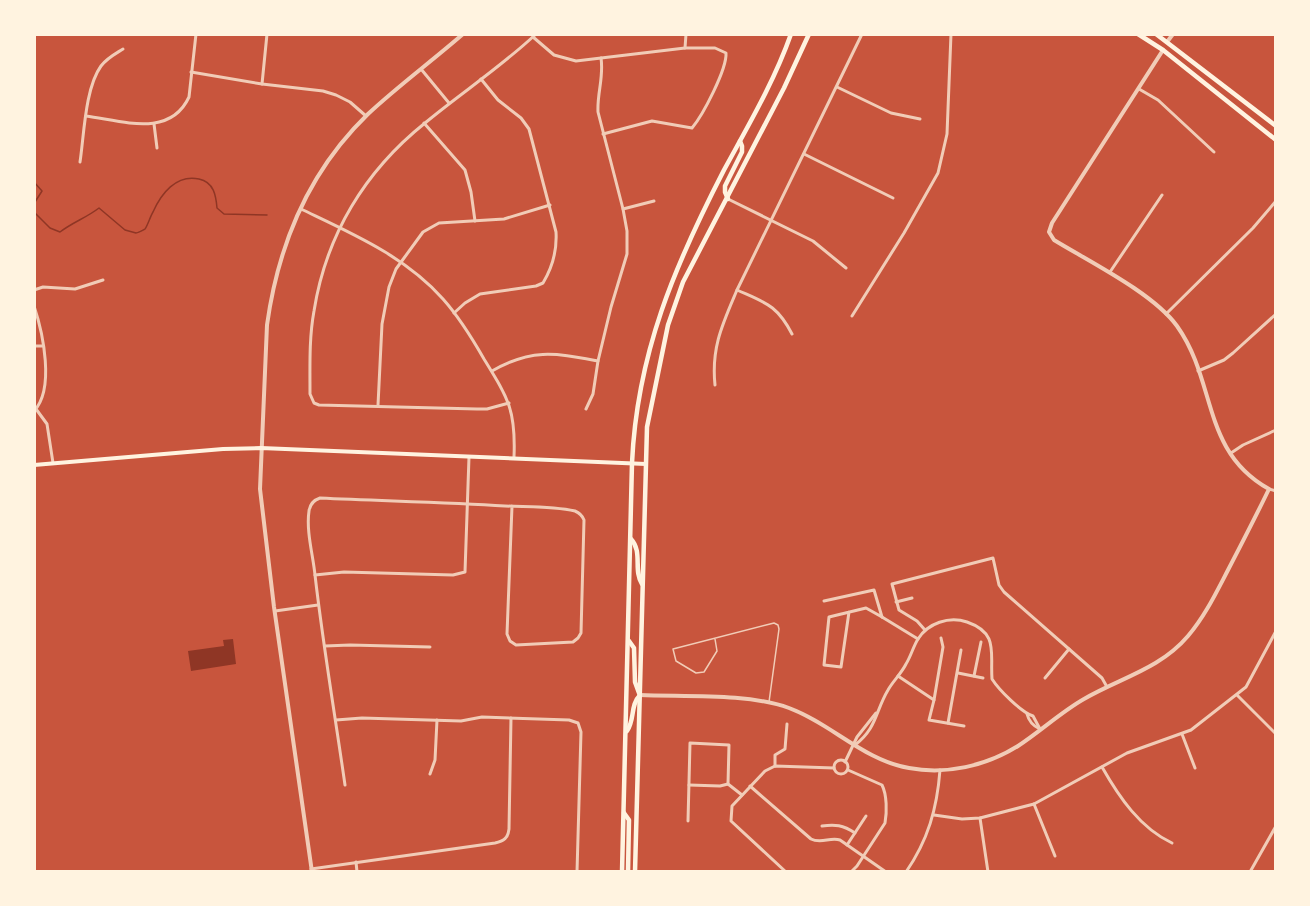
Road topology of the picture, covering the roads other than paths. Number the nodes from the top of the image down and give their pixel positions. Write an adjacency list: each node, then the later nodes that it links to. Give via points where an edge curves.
1 (196, 34): 19 (street)
2 (267, 34): 21 (street)
3 (463, 34): 18 (street)
4 (686, 34): 14 (street)
5 (791, 34): 33 (main road)
6 (809, 34): 40 (main road)
7 (862, 34): 22 (street)
8 (951, 34): 59 (street, via 947,134 938,173)
9 (1138, 34): 16 (main road)
10 (1156, 34): 13 (main road)
11 (1173, 34): 13 (street)
12 (535, 36): 17 (street, via 562,59); 20 (street)
13 (1167, 42): 16 (street); 30 (main road)
14 (685, 48): 17 (street); 31 (street, via 726,52 711,95 692,128 652,121)
15 (123, 49): 25 (street, via 100,67)
16 (1163, 50): 23 (street); 32 (main road)
17 (601, 58): 31 (street, via 603,73 597,103)
18 (421, 69): 24 (street); 26 (street)
19 (191, 72): 21 (street); 29 (street, via 189,96 180,112)
20 (481, 79): 24 (street); 43 (street, via 529,129)
21 (262, 84): 26 (street, via 323,91 350,102)
22 (837, 87): 27 (street, via 891,113); 36 (street)
23 (1139, 89): 35 (street, via 1158,100); 51 (street, via 1052,224 1050,235)
24 (449, 103): 28 (street)
25 (86, 116): 29 (street); 37 (street)
26 (366, 116): 44 (street, via 326,165)
27 (920, 119)
28 (424, 123): 47 (street, via 465,170); 48 (street, via 379,167)
29 (154, 124): 34 (street)
30 (1275, 126)
31 (603, 134): 45 (street)
32 (1275, 140)
33 (740, 141): 40 (main road, via 742,152 725,186); 76 (main road, via 692,235 655,326 634,428)
34 (157, 148)
35 (1214, 152)
36 (804, 154): 39 (street); 46 (street)
37 (80, 162)
38 (1162, 195): 51 (street)
39 (893, 198)
40 (728, 199): 46 (street); 78 (main road, via 683,282 668,325 647,427)
41 (654, 201): 45 (street)
42 (1275, 201): 57 (street, via 1246,236)
43 (550, 205): 47 (street, via 504,219); 56 (street, via 557,240 543,283 480,294)
44 (301, 208): 48 (street); 72 (street, via 281,257 270,304)
45 (623, 209): 63 (street, via 627,254)
46 (771, 220): 50 (street, via 813,241); 54 (street)
47 (475, 221): 49 (street, via 431,227)
48 (339, 227): 49 (street); 68 (street, via 314,310 310,394 319,405)
49 (400, 262): 56 (street); 68 (street, via 384,308)
50 (846, 268)
51 (1109, 274): 57 (street)
52 (103, 280): 53 (street, via 75,289)
53 (34, 290)
54 (737, 290): 60 (street, via 775,308); 66 (street, via 720,329 713,363)
55 (34, 306): 62 (street)
56 (454, 313): 64 (street)
57 (1166, 314): 65 (street, via 1185,340)
58 (1275, 314): 65 (street, via 1224,360)
59 (852, 316)
60 (792, 334)
61 (34, 346): 62 (street)
62 (43, 346): 70 (street, via 44,393)
63 (598, 361): 64 (street, via 541,354 522,357); 69 (street, via 593,394)
64 (492, 371): 67 (street)
65 (1198, 371): 73 (street)
66 (715, 385)
67 (509, 403): 68 (street, via 487,409); 75 (street, via 514,424)
68 (378, 405)
69 (586, 409)
70 (35, 410): 77 (street, via 47,424)
71 (1275, 430): 73 (street)
72 (261, 448): 74 (main road); 77 (main road); 91 (street, via 260,489)
73 (1229, 454): 80 (street, via 1247,475)
74 (470, 455): 75 (main road); 82 (street)
75 (513, 457): 76 (main road)
76 (632, 463): 78 (main road); 84 (main road)
77 (53, 464): 79 (main road)
78 (646, 464): 86 (main road)
79 (34, 465)
80 (1269, 489): 81 (street); 110 (street, via 1194,629 1162,660)
81 (1275, 491)
82 (468, 503): 83 (street); 85 (street, via 465,572); 85 (street, via 314,500 309,512)
83 (512, 506): 83 (street, via 574,511 584,520 581,633 573,642 516,645 510,641 507,634)
84 (631, 539): 86 (main road, via 637,547 638,574); 99 (main road)
85 (315, 575): 90 (street)
86 (643, 585): 111 (main road)
87 (912, 598): 89 (street)
88 (824, 601): 93 (street, via 874,590)
89 (897, 602): 94 (street, via 899,610); 103 (street, via 892,584 993,558 1004,592)
90 (318, 605): 91 (street); 101 (street)
91 (275, 611): 156 (street)
92 (849, 612): 92 (street, via 841,667 824,665 829,617); 93 (street, via 866,608)
93 (882, 617): 98 (street)
94 (926, 630): 98 (street); 122 (street, via 953,619 981,630 993,651 992,679)
95 (1275, 631): 112 (street, via 1250,681)
96 (941, 638): 113 (street)
97 (715, 639): 97 (lane, via 673,649 676,662 696,673 704,672 717,651); 114 (lane, via 778,625)
98 (918, 639): 106 (street)
99 (628, 641): 111 (main road, via 634,648 635,682); 124 (main road)
100 (981, 642): 107 (street)
101 (325, 646): 102 (street); 117 (street)
102 (430, 647)
103 (1069, 649): 109 (street); 110 (street)
104 (961, 650): 105 (street)
105 (958, 673): 107 (street); 119 (street)
106 (898, 676): 113 (street); 115 (street)
107 (974, 676): 108 (street)
108 (983, 678)
109 (1045, 678)
110 (1107, 687): 122 (street)
111 (640, 695): 114 (street); 124 (main road, via 634,702 631,726); 161 (main road)
112 (1237, 695): 125 (street); 126 (street)
113 (934, 700): 119 (street, via 929,720)
114 (769, 702): 128 (street, via 800,713)
115 (876, 713): 123 (street); 127 (street)
116 (511, 718): 118 (street); 155 (street, via 509,829 505,839); 158 (street, via 569,720 578,723 582,732)
117 (336, 720): 118 (street); 138 (street)
118 (437, 720): 136 (street, via 435,760)
119 (948, 723): 121 (street)
120 (787, 724): 130 (street, via 785,749 775,755)
121 (964, 726)
122 (1040, 729): 135 (street, via 990,760 956,770)
123 (861, 731): 127 (street); 128 (street)
124 (626, 733): 143 (main road)
125 (1182, 734): 131 (street, via 1127,753); 133 (street)
126 (1275, 734)
127 (866, 735): 128 (street)
128 (854, 746): 129 (street); 135 (street, via 894,765)
129 (845, 762): 132 (street, via 838,761); 134 (street)
130 (774, 766): 132 (street); 140 (street)
131 (1102, 767): 142 (street); 151 (street, via 1123,801 1152,831)
132 (834, 768): 134 (street, via 839,774)
133 (1195, 768)
134 (848, 770): 153 (street, via 879,783 885,793 886,820)
135 (940, 770): 144 (street)
136 (430, 774)
137 (728, 784): 139 (street); 139 (street, via 729,745 690,743); 141 (street)
138 (345, 785)
139 (689, 785): 147 (street)
140 (750, 786): 141 (street); 152 (street, via 811,839 837,839)
141 (742, 795): 162 (street, via 732,806 731,821)
142 (1034, 804): 146 (street); 154 (street)
143 (624, 813): 159 (main road); 160 (main road, via 629,820)
144 (934, 815): 146 (street); 165 (street, via 920,852)
145 (866, 816): 150 (street)
146 (980, 818): 166 (street)
147 (688, 821)
148 (822, 826): 150 (street, via 834,824)
149 (1275, 828): 167 (street)
150 (855, 833): 152 (street)
151 (1172, 843)
152 (847, 845): 153 (street)
153 (864, 856): 163 (street); 164 (street)
154 (1055, 856)
155 (356, 862): 156 (street); 157 (street)
156 (311, 870)
157 (357, 872)
158 (577, 872)
159 (622, 872)
160 (628, 872)
161 (635, 872)
162 (786, 872)
163 (851, 872)
164 (886, 872)
165 (906, 872)
166 (988, 872)
167 (1250, 872)

